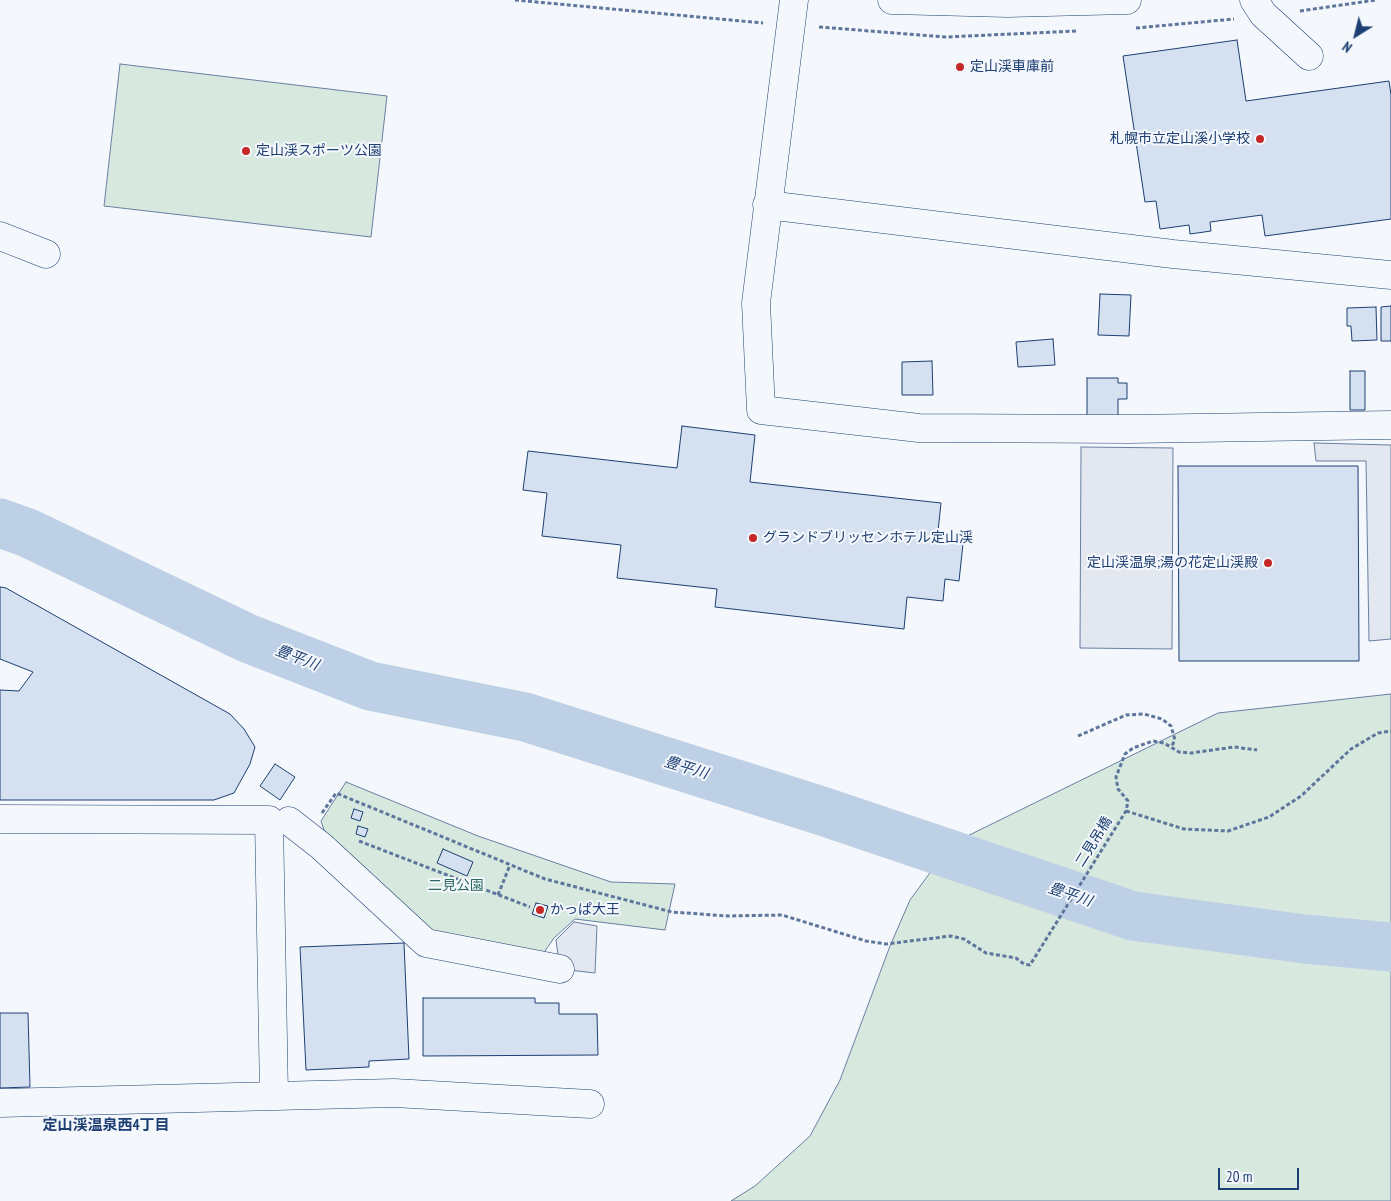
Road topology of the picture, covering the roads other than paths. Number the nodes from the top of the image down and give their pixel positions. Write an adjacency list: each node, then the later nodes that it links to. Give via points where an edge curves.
1 (794, 0): 6 (main road)
2 (892, 0): 3 (main road, via 1007,3)
3 (1127, 0)
4 (1254, 0): 5 (main road, via 1263,14)
5 (1309, 56)
6 (767, 205): 9 (main road, via 1173,254); 10 (main road, via 756,303 761,410 919,428)
7 (0, 236): 8 (main road)
8 (46, 254)
9 (1391, 275)
10 (1391, 425)
11 (0, 819): 14 (main road, via 269,820)
12 (289, 821): 13 (main road, via 321,846 426,943)
13 (560, 969)
14 (274, 1096): 15 (main road); 16 (main road, via 394,1093)
15 (0, 1103)
16 (590, 1104)

